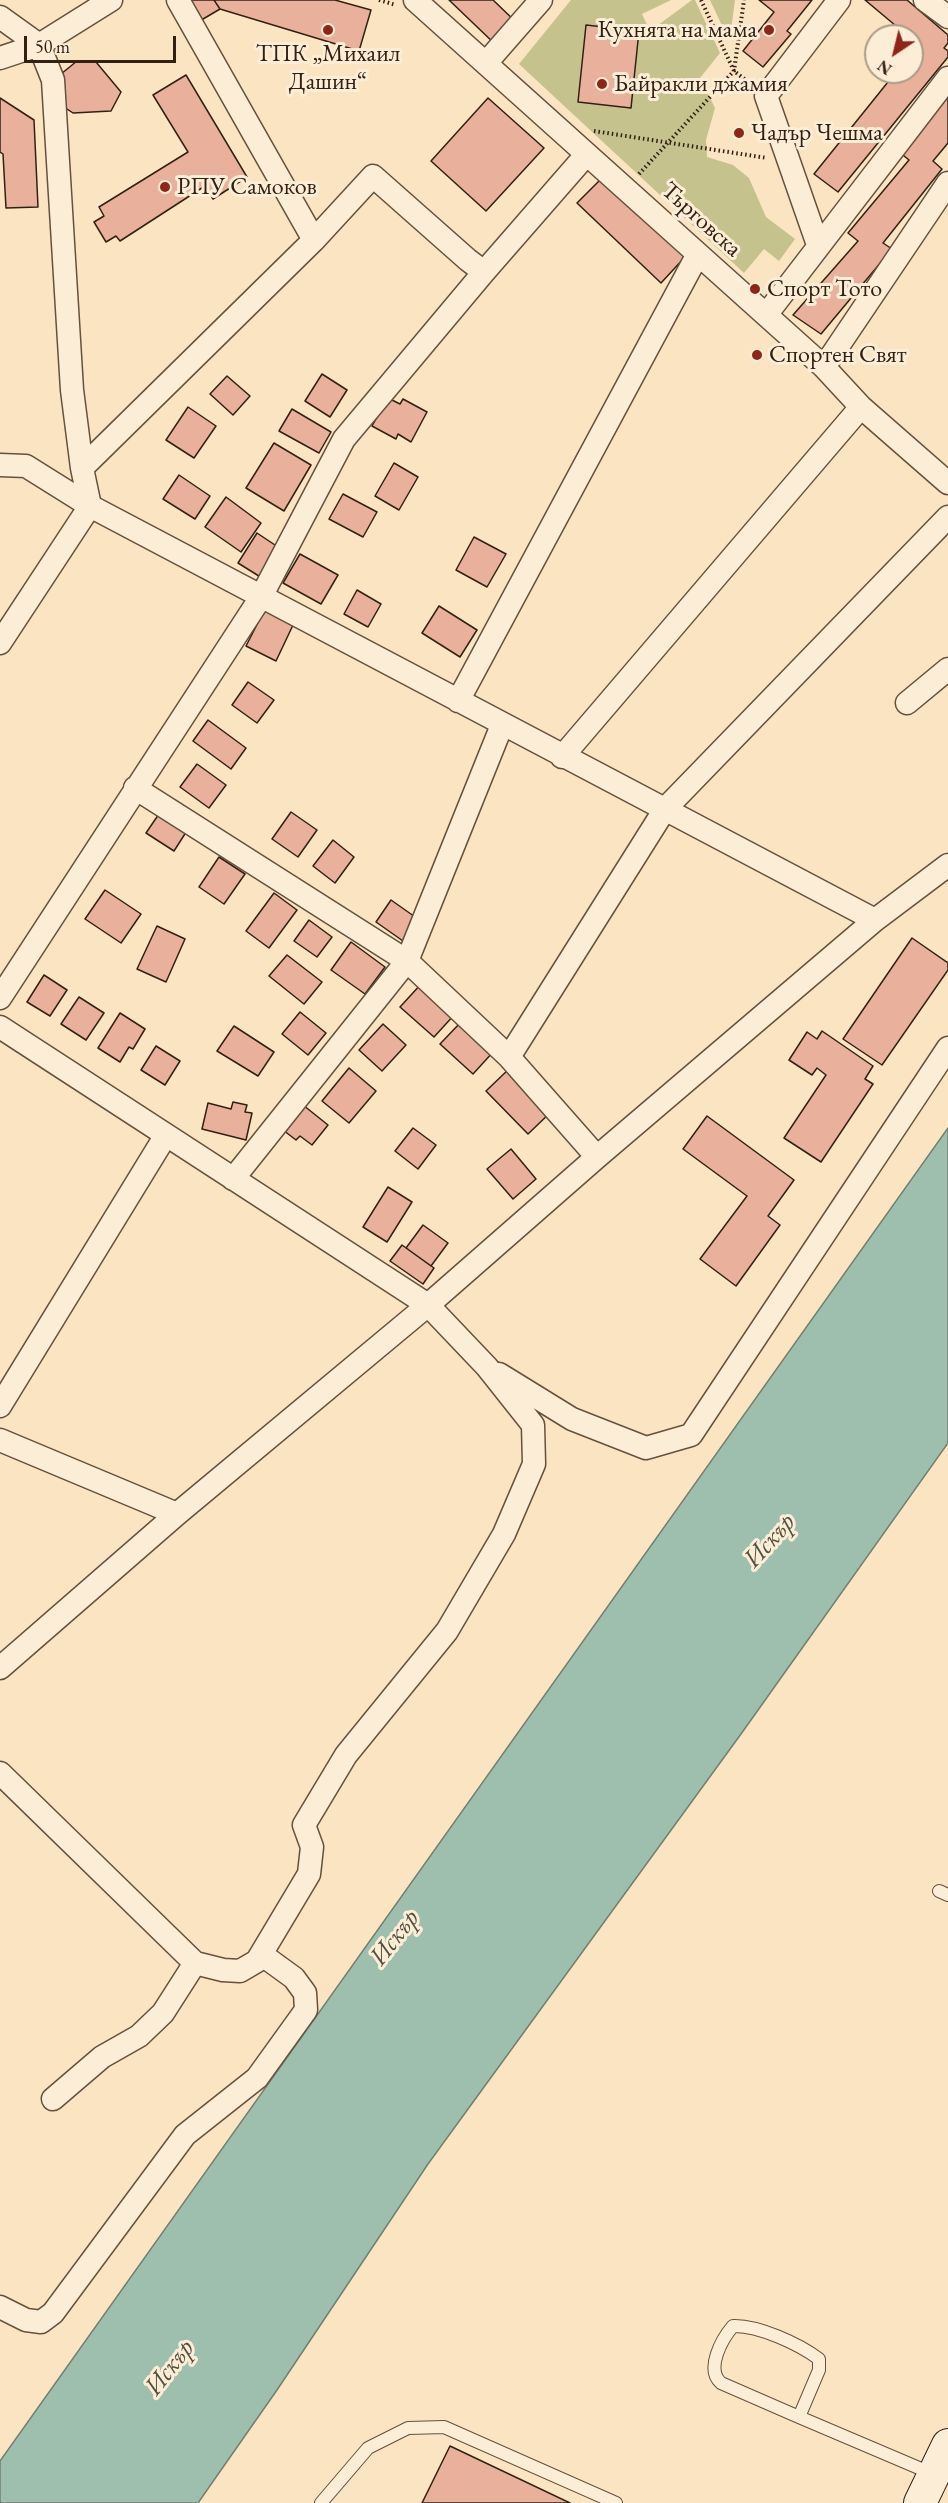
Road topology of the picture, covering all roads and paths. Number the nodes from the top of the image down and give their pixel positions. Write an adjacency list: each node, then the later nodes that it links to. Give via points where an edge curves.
1 (111, 0): 12 (street)
2 (178, 0): 23 (street)
3 (379, 0): 9 (path)
4 (541, 0): 14 (street)
5 (701, 0): 15 (path)
6 (744, 0): 15 (path)
7 (839, 0): 20 (street, via 766,96)
8 (925, 0): 11 (street)
9 (409, 4): 14 (street, Търговска)
10 (0, 17): 12 (street)
11 (948, 17)
12 (39, 45): 13 (street); 31 (street, via 53,80 72,390)
13 (0, 57)
14 (486, 63): 17 (street, Търговска)
15 (734, 71): 18 (path)
16 (948, 78): 24 (street)
17 (554, 125): 18 (path); 19 (street, Търговска)
18 (668, 142): 20 (path); 22 (path)
19 (586, 155): 22 (street, Търговска); 26 (street)
20 (789, 162): 24 (street)
21 (948, 183): 28 (street)
22 (625, 189): 25 (street, Търговска)
23 (314, 240): 26 (street, via 373,176); 31 (street)
24 (818, 245): 27 (street)
25 (698, 254): 27 (street, Търговска); 38 (street)
26 (484, 272): 35 (street, via 344,439)
27 (766, 315): 28 (street, Търговска)
28 (824, 367): 29 (street, Търговска)
29 (861, 406): 32 (street, Търговска); 41 (street)
30 (0, 465): 33 (street, via 26,466)
31 (82, 468): 33 (street)
32 (948, 483)
33 (90, 506): 35 (street); 36 (street)
34 (948, 517): 43 (street)
35 (261, 597): 38 (street); 42 (street)
36 (0, 643)
37 (948, 669): 39 (street)
38 (458, 701): 40 (street)
39 (907, 703)
40 (502, 725): 41 (street); 46 (street)
41 (562, 757): 43 (street)
42 (135, 788): 46 (street); 47 (street)
43 (665, 809): 45 (street); 50 (street)
44 (944, 875): 45 (street)
45 (875, 920): 52 (street)
46 (407, 961): 50 (street); 53 (street)
47 (0, 998)
48 (0, 1027): 51 (street)
49 (948, 1048): 55 (street, via 692,1435 646,1448 572,1419)
50 (509, 1057): 52 (street)
51 (166, 1135): 53 (street); 56 (street)
52 (597, 1157): 54 (street)
53 (233, 1179): 54 (street)
54 (428, 1305): 55 (street); 58 (street)
55 (487, 1367): 61 (street, via 533,1425 534,1464 504,1534 447,1631 346,1755 304,1825 312,1847 309,1874)
56 (0, 1406)
57 (0, 1440): 58 (street)
58 (177, 1514): 59 (street)
59 (0, 1668)
60 (0, 1773): 62 (street)
61 (261, 1954): 62 (street, via 257,1962 240,1971); 64 (street, via 294,1978 305,1993 306,2010 257,2078 185,2135 53,2313 41,2322 26,2320)
62 (195, 1963): 63 (street, via 163,2013 139,2036 102,2057)
63 (53, 2099)
64 (0, 2307)
65 (799, 2417): 65 (lane, via 716,2379 713,2370 725,2336 733,2326 746,2325 806,2349 819,2359 819,2370); 67 (lane)
66 (948, 2445): 67 (main road)
67 (934, 2475): 70 (main road)
68 (321, 2503): 69 (lane, via 369,2448 408,2428 444,2427)
69 (616, 2503)
70 (920, 2503)

